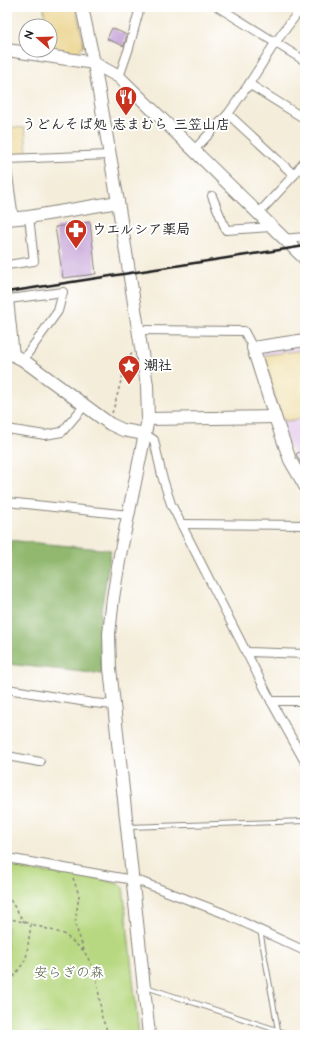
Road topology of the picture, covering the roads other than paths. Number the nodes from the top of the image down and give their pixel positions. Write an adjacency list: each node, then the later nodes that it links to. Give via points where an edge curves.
1 (82, 7): 8 (street)
2 (140, 7): 9 (street)
3 (218, 7): 5 (street)
4 (302, 7): 5 (street)
5 (275, 43): 7 (street); 10 (street)
6 (7, 50): 8 (street)
7 (305, 61)
8 (94, 63): 9 (street); 14 (street)
9 (119, 76): 13 (street)
10 (249, 84): 11 (street); 12 (street)
11 (228, 114): 13 (street); 18 (street)
12 (305, 119)
13 (194, 150): 21 (street)
14 (110, 156): 15 (street); 20 (street)
15 (7, 159)
16 (305, 160): 18 (street)
17 (7, 169): 23 (street)
18 (294, 175): 21 (street)
19 (212, 196): 24 (street, via 226,230)
20 (118, 202): 22 (street); 29 (street)
21 (258, 214): 24 (street)
22 (29, 217): 23 (street); 28 (street, via 34,261)
23 (11, 219)
24 (271, 227): 26 (street)
25 (305, 237): 26 (street)
26 (283, 239): 27 (street)
27 (305, 259)
28 (7, 265)
29 (139, 330): 31 (street, via 244,332); 35 (street, via 147,385)
30 (305, 340): 31 (street)
31 (253, 348): 34 (street)
32 (15, 356): 32 (street, via 9,299 63,292 58,311); 33 (street)
33 (85, 405): 36 (street, via 62,432 45,435); 37 (street, via 108,423 123,430)
34 (275, 417): 35 (street); 38 (street, via 290,460)
35 (148, 419): 37 (street)
36 (7, 430)
37 (145, 434): 40 (street); 41 (street, via 154,440 166,493)
38 (305, 486)
39 (7, 502): 40 (street)
40 (129, 514): 48 (street, via 120,555 109,634)
41 (181, 524): 42 (street); 43 (street)
42 (305, 525)
43 (246, 652): 44 (street); 46 (street)
44 (305, 654)
45 (7, 689): 48 (street)
46 (271, 701): 47 (street); 51 (street)
47 (305, 701)
48 (114, 705): 53 (street)
49 (7, 756): 50 (street)
50 (40, 762)
51 (305, 762)
52 (305, 821): 53 (lane)
53 (126, 828): 55 (street)
54 (7, 858): 55 (street)
55 (132, 879): 56 (street, via 223,912); 58 (street)
56 (259, 929): 57 (street); 59 (lane)
57 (305, 951)
58 (143, 986): 59 (lane); 60 (street)
59 (278, 1030): 61 (lane)
60 (149, 1035)
61 (292, 1035)

